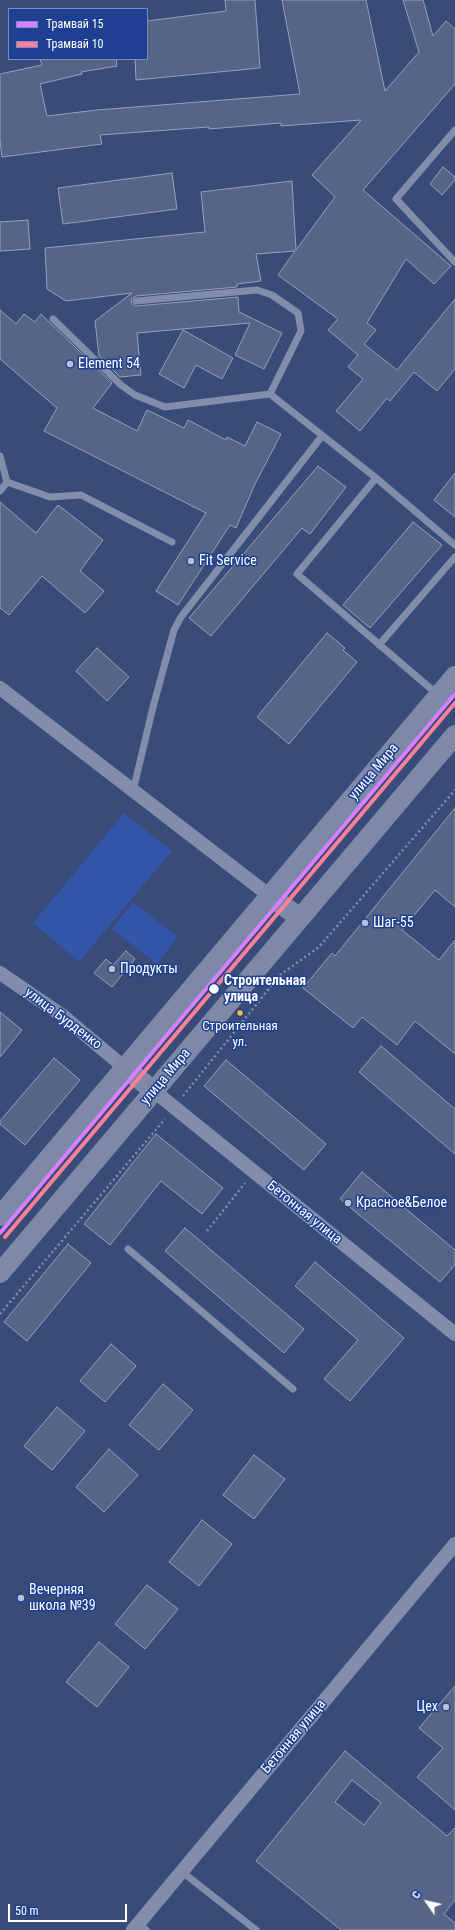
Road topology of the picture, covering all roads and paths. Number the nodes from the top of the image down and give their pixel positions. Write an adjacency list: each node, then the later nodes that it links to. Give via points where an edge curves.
1 (455, 130): 2 (lane, via 396,199)
2 (455, 262)
3 (136, 301): 5 (lane, via 257,290 272,295 298,313 301,331)
4 (53, 319): 5 (lane, via 122,386 164,407)
5 (270, 394): 6 (lane)
6 (322, 436): 8 (lane); 20 (lane, via 180,617 174,630 153,707)
7 (0, 456): 9 (lane)
8 (376, 478): 12 (lane); 14 (lane, via 297,574)
9 (7, 482): 10 (lane); 11 (lane, via 50,497 81,495)
10 (0, 491)
11 (172, 542)
12 (455, 545)
13 (455, 556): 14 (lane)
14 (379, 645): 17 (lane)
15 (455, 676): 17 (street, улица Мира)
16 (0, 688): 20 (street)
17 (439, 696): 21 (street, улица Мира)
18 (455, 735): 22 (street, улица Мира)
19 (455, 790): 26 (path, via 319,947 280,975)
20 (133, 791): 21 (street)
21 (270, 896): 22 (street); 24 (street, улица Мира)
22 (300, 918): 25 (street, улица Мира)
23 (0, 973): 24 (street, улица Бурденко, via 63,1016)
24 (125, 1068): 25 (street); 28 (street, улица Мира)
25 (154, 1092): 26 (street, Бетонная улица); 31 (street, улица Мира)
26 (174, 1108): 27 (street, Бетонная улица); 32 (path)
27 (254, 1172): 29 (path); 33 (street, Бетонная улица)
28 (0, 1216)
29 (207, 1231)
30 (128, 1248): 34 (lane)
31 (0, 1274)
32 (0, 1314)
33 (455, 1334)
34 (293, 1389)
35 (455, 1544): 36 (street, Бетонная улица)
36 (181, 1871): 37 (street, Бетонная улица); 38 (lane)
37 (139, 1928)
38 (256, 1930)

